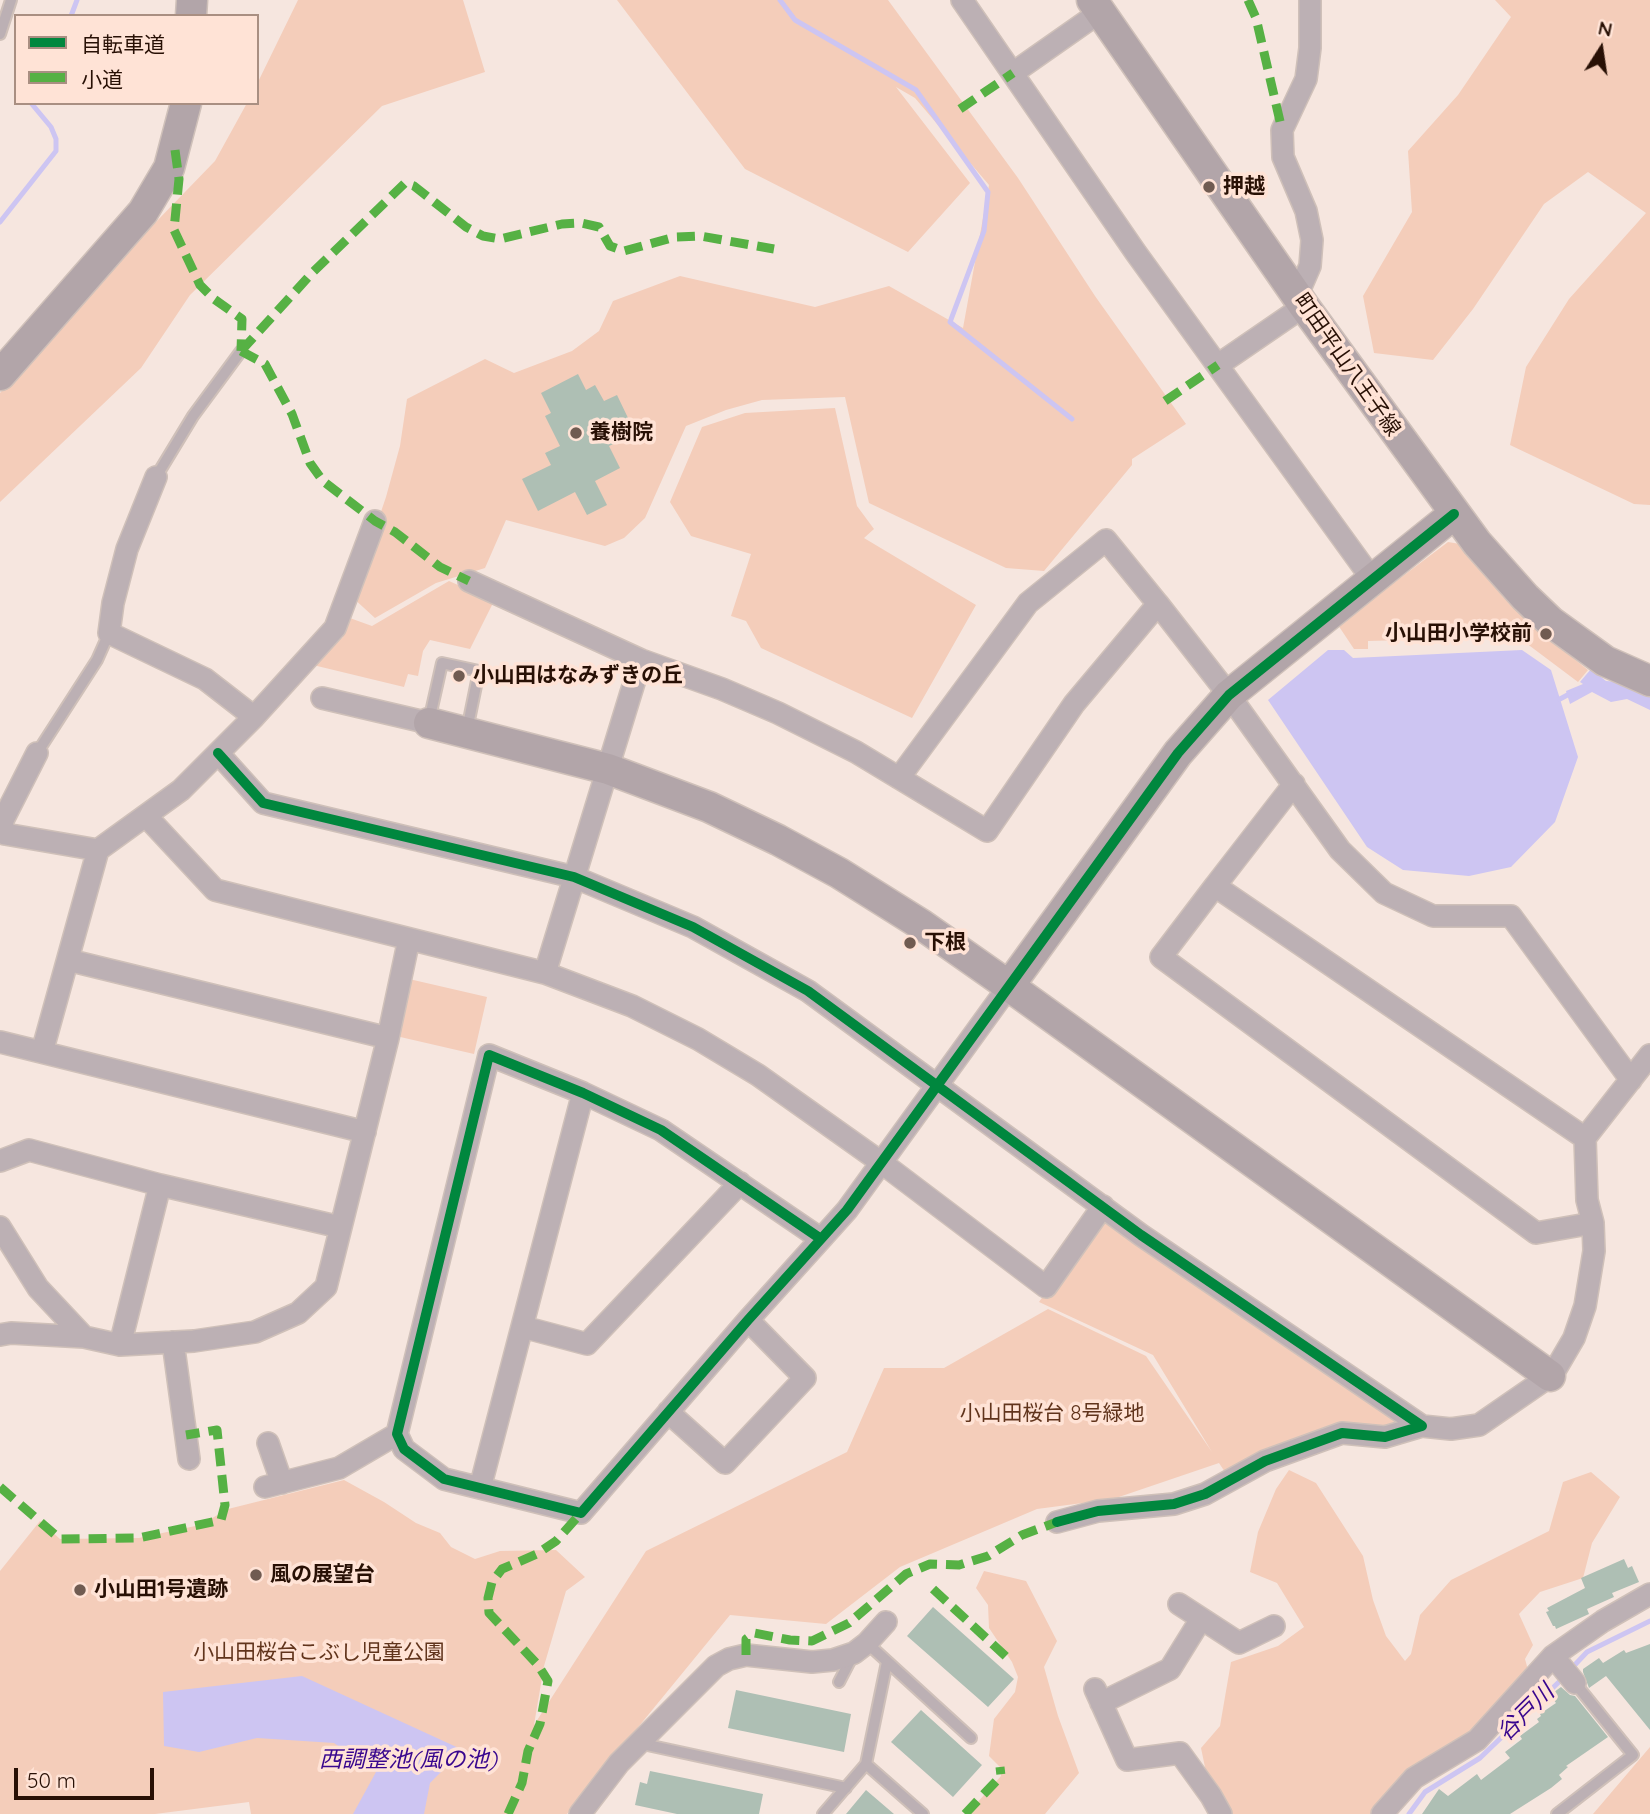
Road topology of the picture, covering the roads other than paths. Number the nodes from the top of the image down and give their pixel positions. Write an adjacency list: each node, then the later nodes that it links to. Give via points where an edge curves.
1 (11, 0): 5 (lane)
2 (962, 0): 6 (street)
3 (1310, 0): 8 (street, via 1306,79 1282,130 1283,157 1306,211 1312,240)
4 (1096, 6): 6 (street); 8 (street, 町田平山八王子線)
5 (0, 34)
6 (1013, 73): 10 (street)
7 (185, 105): 11 (street, via 169,168 143,212)
8 (1301, 301): 10 (street); 13 (street, 町田平山八王子線)
9 (241, 351): 12 (lane)
10 (1218, 365): 15 (street)
11 (0, 375)
12 (156, 477): 18 (street, via 127,549)
13 (1454, 514): 15 (street); 20 (street, 町田平山八王子線, via 1550,622 1605,661)
14 (375, 521): 23 (street, via 335,628)
15 (1372, 579): 21 (street)
16 (469, 581): 19 (street)
17 (1158, 604): 21 (street); 29 (street, via 1074,704 987,831); 29 (street, via 1106,540 1028,603)
18 (109, 633): 23 (street, via 205,679); 26 (lane, via 97,660)
19 (642, 660): 28 (street); 29 (street, via 778,713)
20 (1650, 681)
21 (1229, 695): 30 (street); 39 (street, via 1178,753)
22 (322, 698): 24 (street)
23 (254, 717): 27 (street)
24 (429, 723): 25 (street); 25 (lane, via 442,663 479,671)
25 (466, 732): 28 (street)
26 (37, 753): 32 (street, via 2,822)
27 (218, 753): 31 (street); 34 (street, via 263,803)
28 (608, 769): 34 (street); 39 (street, via 709,807 815,860 896,908)
29 (900, 778)
30 (1294, 784): 35 (street); 44 (street, via 1340,850 1384,893 1433,916 1511,916)
31 (146, 816): 33 (street); 36 (street, via 215,890)
32 (3, 838): 33 (street)
33 (98, 850): 37 (street)
34 (574, 877): 38 (street); 45 (street, via 693,927 808,991)
35 (1214, 886): 48 (street); 54 (street, via 1161,957 1536,1233)
36 (409, 939): 38 (street); 40 (street)
37 (68, 960): 40 (street); 42 (street)
38 (545, 973): 50 (street, via 632,1006 698,1039)
39 (1009, 986): 45 (street); 64 (street)
40 (388, 1038): 47 (street)
41 (0, 1042): 42 (street)
42 (42, 1052): 47 (street)
43 (1650, 1055): 44 (street)
44 (1630, 1080): 48 (street)
45 (938, 1084): 50 (street); 53 (street)
46 (583, 1093): 51 (street, via 661,1130); 59 (street); 67 (street, via 489,1055)
47 (365, 1132): 56 (street)
48 (1585, 1138): 54 (street, via 1587,1199)
49 (0, 1161): 52 (street, via 29,1150)
50 (881, 1163): 53 (street, via 1046,1287); 57 (street)
51 (740, 1183): 57 (street); 59 (street, via 587,1344)
52 (160, 1185): 56 (street); 63 (street)
53 (1103, 1206): 66 (street)
54 (1593, 1223): 64 (street, via 1594,1251 1585,1306 1574,1338)
55 (0, 1227): 61 (street, via 38,1288)
56 (340, 1227): 62 (street, via 326,1287 298,1313 255,1332)
57 (821, 1239): 58 (street)
58 (748, 1321): 65 (street); 65 (street, via 805,1378 725,1463)
59 (523, 1327): 70 (street)
60 (0, 1335): 61 (street)
61 (84, 1337): 63 (street)
62 (173, 1342): 63 (street); 69 (street)
63 (120, 1345)
64 (1550, 1376): 66 (street, via 1479,1424 1451,1429)
65 (668, 1412): 70 (street, via 581,1513)
66 (1422, 1426): 71 (street, via 1385,1437 1342,1433 1265,1461 1185,1501 1098,1511)
67 (397, 1434): 68 (street, via 340,1468 274,1485); 70 (street, via 404,1449 444,1479)
68 (268, 1443)
69 (189, 1459)
70 (480, 1488)
71 (1057, 1522)
72 (1650, 1594): 78 (street, via 1603,1621)
73 (1178, 1604): 74 (street)
74 (1201, 1619): 76 (street, via 1239,1643); 89 (street, via 1170,1670 1098,1696 1127,1760 1180,1753)
75 (886, 1622): 77 (street)
76 (1274, 1626)
77 (860, 1648): 79 (lane); 80 (lane); 83 (street, via 833,1660 811,1662 746,1655 729,1659 705,1675)
78 (1556, 1660): 81 (street); 90 (street, via 1477,1740 1414,1778)
79 (887, 1662): 82 (lane); 84 (lane)
80 (839, 1682)
81 (1574, 1683): 91 (lane, via 1633,1755)
82 (971, 1738)
83 (638, 1744): 85 (lane); 86 (street)
84 (866, 1764): 85 (lane); 88 (lane)
85 (846, 1788): 87 (lane)
86 (580, 1814)
87 (823, 1814)
88 (923, 1814)
89 (1221, 1814)
90 (1382, 1814)
91 (1557, 1814)

